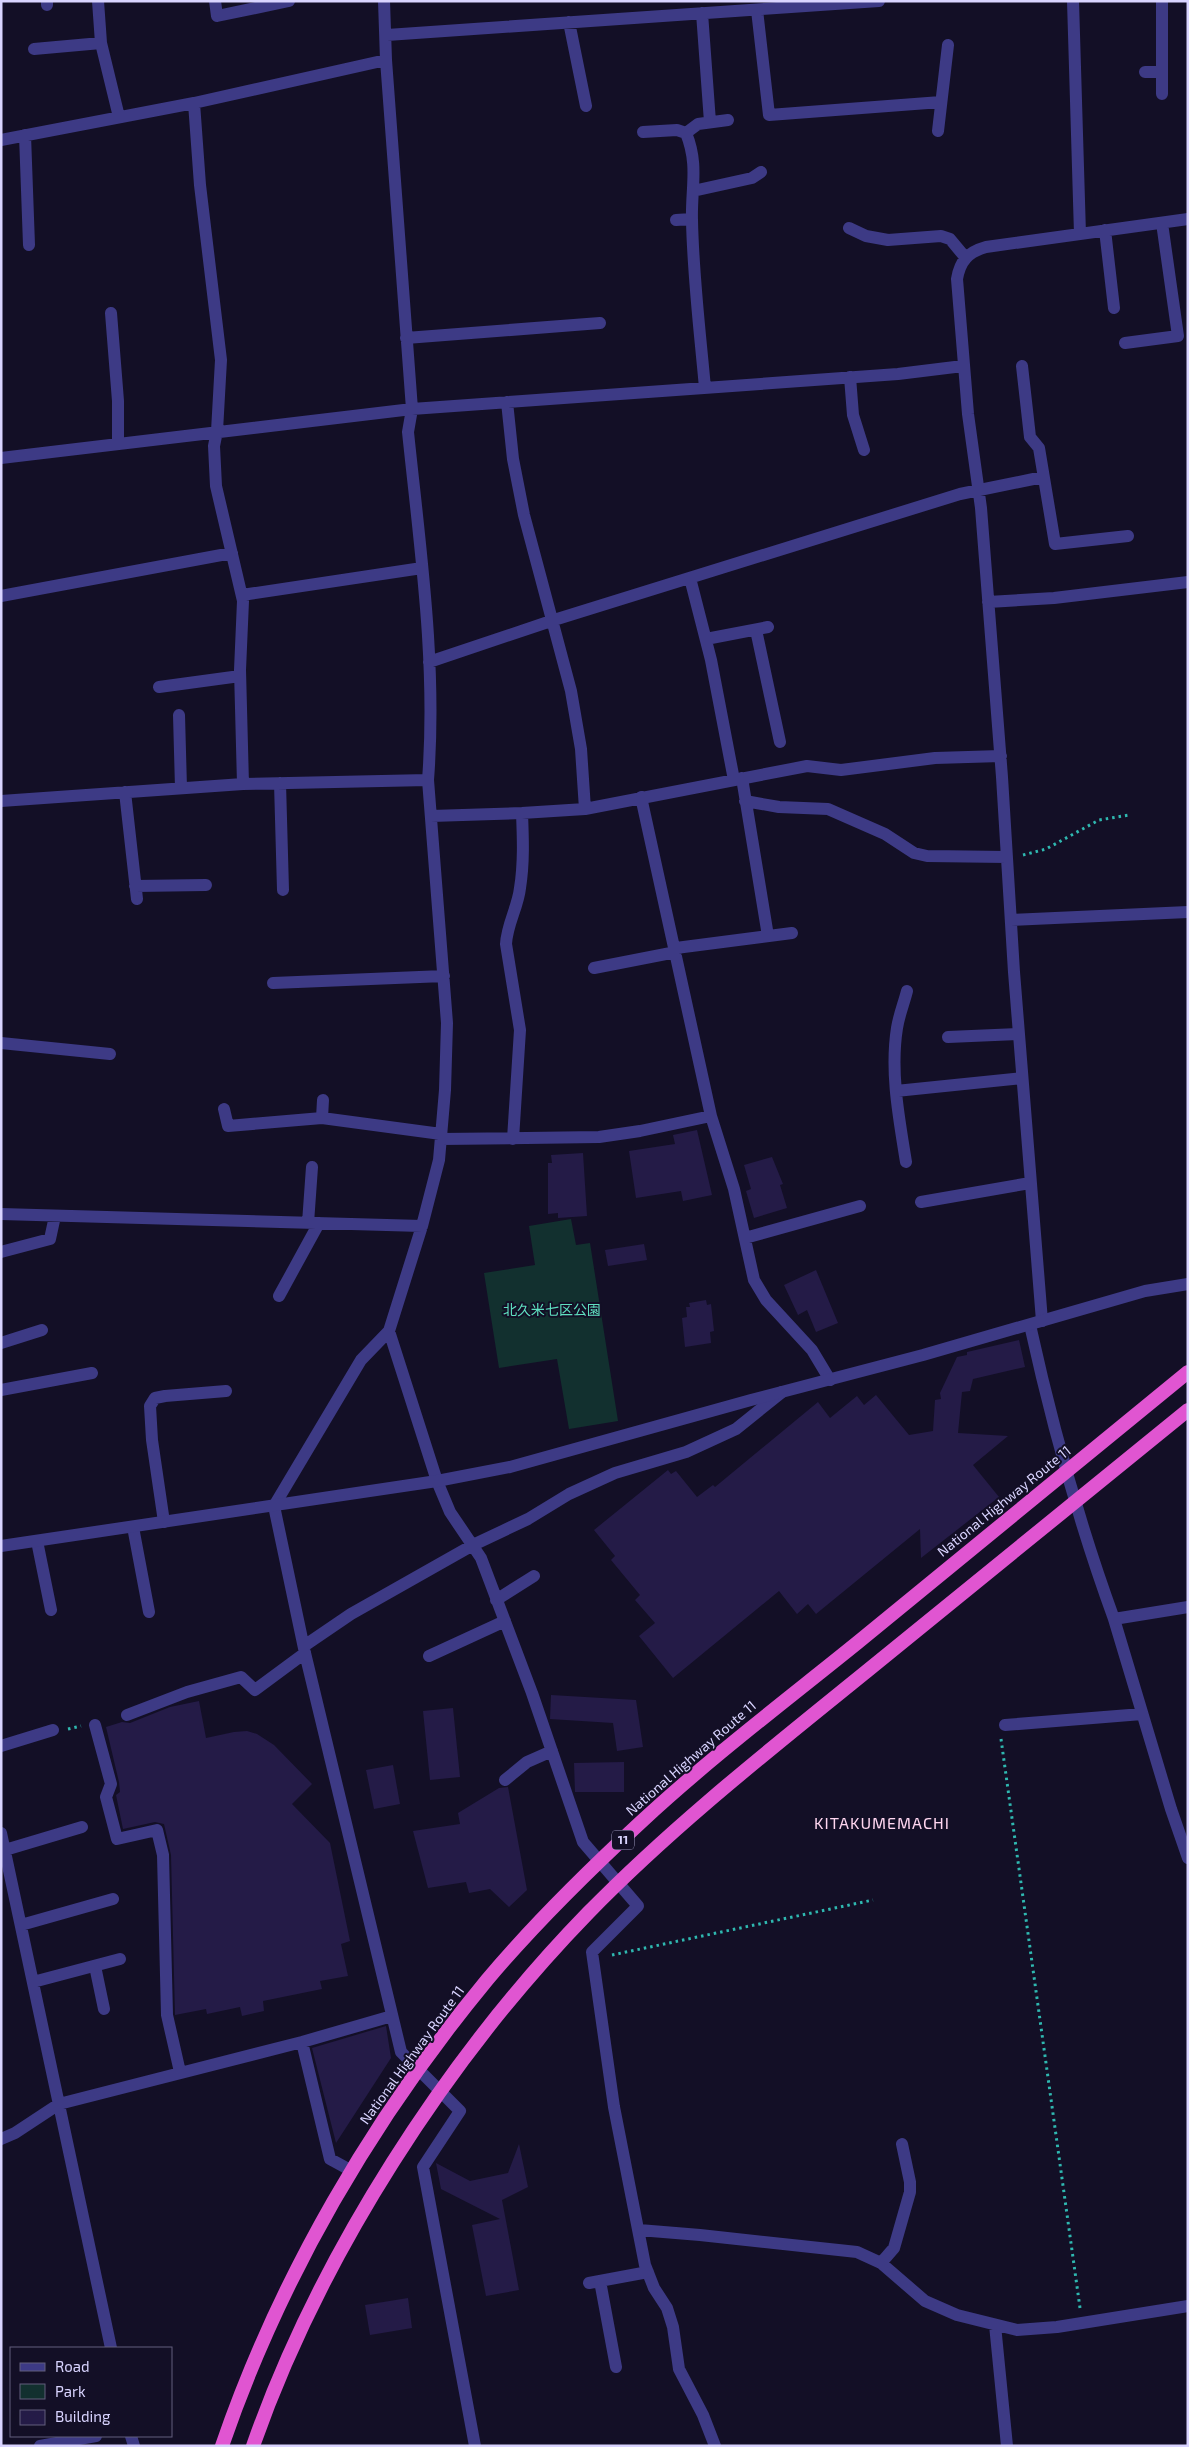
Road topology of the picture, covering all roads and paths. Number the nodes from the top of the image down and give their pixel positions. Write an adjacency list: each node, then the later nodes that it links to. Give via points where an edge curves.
1 (98, 1): 13 (street)
2 (215, 1): 3 (street, via 216,16)
3 (289, 1)
4 (384, 1): 12 (street)
5 (879, 1): 8 (street)
6 (1073, 1): 39 (street)
7 (1162, 1): 18 (street)
8 (835, 3): 9 (street)
9 (757, 10): 10 (street); 20 (street, via 769,115)
10 (702, 13): 11 (street); 25 (street)
11 (568, 22): 12 (street); 22 (street)
12 (387, 35): 16 (street)
13 (101, 43): 15 (street); 23 (street)
14 (948, 45): 20 (street)
15 (34, 49)
16 (386, 60): 21 (street); 45 (street)
17 (1145, 72): 18 (street)
18 (1162, 72): 19 (street)
19 (1162, 94)
20 (941, 102): 26 (street)
21 (194, 103): 23 (street); 53 (street, via 200,185 221,360)
22 (586, 106)
23 (119, 117): 29 (street)
24 (728, 120): 25 (street)
25 (710, 122): 28 (street, via 698,124)
26 (938, 131)
27 (642, 132): 28 (street, via 677,130)
28 (686, 133): 32 (street, via 692,146 695,168)
29 (25, 135): 30 (street); 40 (street)
30 (1, 140)
31 (761, 172): 32 (street, via 752,178)
32 (693, 191): 33 (street)
33 (692, 219): 35 (street); 50 (street)
34 (1188, 219): 36 (street)
35 (676, 220)
36 (1162, 223): 38 (street); 46 (street, via 1178,336)
37 (849, 228): 41 (street, via 866,236 888,240 941,236 950,239)
38 (1105, 230): 39 (street); 42 (street)
39 (1080, 234): 41 (street, via 986,246)
40 (29, 244)
41 (965, 257): 47 (street, via 957,279)
42 (1114, 308)
43 (111, 313): 54 (street)
44 (600, 323): 45 (street)
45 (406, 338): 52 (street)
46 (1125, 343)
47 (963, 366): 49 (street); 58 (street)
48 (1022, 366): 57 (street, via 1030,437 1038,448)
49 (850, 377): 50 (street); 55 (street, via 853,415)
50 (704, 388): 51 (street)
51 (506, 402): 52 (street); 67 (street, via 524,515)
52 (412, 409): 53 (street); 61 (street, via 408,432)
53 (217, 431): 54 (street); 60 (street, via 214,446 216,486)
54 (118, 444): 56 (street)
55 (864, 450)
56 (1, 458)
57 (1044, 477): 58 (street); 59 (street, via 1055,544)
58 (978, 489): 62 (street); 66 (street)
59 (1128, 536)
60 (232, 554): 64 (street); 65 (street)
61 (422, 568): 64 (street); 69 (street)
62 (690, 578): 67 (street); 68 (street)
63 (1188, 582): 66 (street, via 1054,598)
64 (242, 595): 70 (street, via 244,618)
65 (1, 596)
66 (988, 602): 74 (street)
67 (554, 620): 69 (street); 84 (street, via 581,749)
68 (706, 639): 73 (street, via 762,629); 75 (street)
69 (429, 662): 76 (street, via 431,742)
70 (240, 676): 71 (street); 78 (street)
71 (159, 688)
72 (179, 715): 79 (street)
73 (780, 742)
74 (1001, 756): 75 (street, via 935,758 841,770 807,766); 88 (street)
75 (738, 779): 81 (street); 83 (street)
76 (428, 780): 77 (street); 86 (street)
77 (280, 783): 78 (street); 90 (street)
78 (243, 784): 79 (street)
79 (181, 788): 80 (street)
80 (125, 792): 82 (street); 89 (street, via 136,892)
81 (641, 797): 84 (street); 95 (street)
82 (1, 801)
83 (745, 801): 88 (street, via 779,807 828,809 927,856); 94 (street)
84 (585, 809): 85 (street)
85 (522, 813): 86 (street); 111 (street, via 520,887 506,944 520,1030)
86 (431, 816): 97 (street)
87 (1129, 816): 88 (path, via 1099,820 1034,854)
88 (1007, 857): 92 (street)
89 (206, 885)
90 (283, 890)
91 (1188, 912): 92 (street)
92 (1011, 920): 100 (street)
93 (792, 934): 94 (street)
94 (768, 936): 95 (street)
95 (676, 950): 96 (street); 108 (street)
96 (594, 968)
97 (444, 976): 98 (street); 110 (street, via 447,1023)
98 (273, 983)
99 (907, 991): 105 (street, via 897,1027)
100 (1019, 1034): 101 (street); 104 (street)
101 (948, 1037)
102 (1, 1043): 103 (street)
103 (110, 1054)
104 (1022, 1078): 105 (street); 114 (street)
105 (896, 1091): 112 (street)
106 (323, 1100): 109 (street)
107 (224, 1108): 109 (street, via 228,1126)
108 (710, 1116): 111 (street, via 599,1137); 121 (street, via 734,1190)
109 (322, 1118): 110 (street)
110 (441, 1136): 111 (street); 120 (street, via 439,1160)
111 (513, 1139)
112 (906, 1162)
113 (312, 1167): 119 (street)
114 (1030, 1183): 115 (street); 125 (street)
115 (921, 1202)
116 (860, 1206): 121 (street)
117 (1, 1214): 118 (street)
118 (55, 1216): 119 (street); 122 (street, via 50,1239)
119 (314, 1223): 120 (street); 124 (street)
120 (422, 1226): 127 (street)
121 (745, 1238): 131 (street, via 754,1280 766,1300 812,1350)
122 (1, 1252)
123 (1188, 1284): 125 (street, via 1145,1291)
124 (280, 1296)
125 (1036, 1323): 131 (street); 136 (street, via 1049,1412)
126 (42, 1330): 128 (street)
127 (389, 1331): 137 (street); 139 (street, via 361,1360)
128 (1, 1343)
129 (1188, 1372): 136 (highway, National Highway Route 11 / 11)
130 (92, 1373): 132 (street)
131 (830, 1380): 134 (street)
132 (1, 1390)
133 (226, 1391): 140 (street, via 155,1398 150,1406)
134 (782, 1392): 137 (street, via 510,1468); 143 (street, via 736,1429 686,1452 615,1473)
135 (1188, 1410): 138 (highway, 11)
136 (1066, 1472): 138 (street); 166 (highway, National Highway Route 11 / 11, via 721,1751)
137 (437, 1482): 139 (street); 143 (street, via 450,1512)
138 (1076, 1501): 150 (street); 167 (highway, 11, via 740,1774)
139 (274, 1506): 140 (street); 152 (street)
140 (164, 1522): 141 (street)
141 (133, 1527): 142 (street); 149 (street)
142 (37, 1541): 144 (street); 148 (street)
143 (472, 1545): 146 (street); 152 (street, via 351,1614)
144 (1, 1546)
145 (534, 1576): 146 (street)
146 (496, 1600): 151 (street)
147 (1188, 1607): 150 (street)
148 (51, 1610)
149 (149, 1612)
150 (1114, 1619): 154 (street)
151 (505, 1621): 153 (street); 160 (street)
152 (304, 1650): 155 (street, via 255,1690 241,1677 187,1692); 176 (street)
153 (429, 1656)
154 (1142, 1714): 157 (street); 165 (street)
155 (127, 1715)
156 (95, 1725): 179 (street, via 111,1784 106,1797 117,1839 157,1830 163,1855 167,2015)
157 (1005, 1725): 189 (path, via 999,1726)
158 (53, 1730): 159 (street)
159 (1, 1746)
160 (552, 1751): 161 (street, via 527,1762); 166 (street, via 583,1842)
161 (505, 1780)
162 (82, 1827): 164 (street)
163 (1, 1834): 164 (street)
164 (5, 1850): 170 (street)
165 (1188, 1858)
166 (599, 1862): 167 (street); 178 (highway, National Highway Route 11 / 11, via 487,1981)
167 (617, 1884): 172 (street, via 638,1906 592,1952); 180 (highway, 11, via 507,2003)
168 (113, 1899): 170 (street)
169 (873, 1900): 172 (path)
170 (21, 1925): 174 (street)
171 (120, 1959): 173 (street)
172 (593, 1959): 185 (street, via 614,2107)
173 (95, 1966): 174 (street); 175 (street)
174 (33, 1982): 181 (street)
175 (104, 2009)
176 (392, 2016): 177 (street); 178 (street, via 401,2052)
177 (302, 2042): 179 (street); 184 (street, via 330,2159)
178 (418, 2071): 180 (street); 184 (highway, National Highway Route 11 / 11)
179 (180, 2072): 181 (street)
180 (439, 2092): 197 (highway, 11, via 350,2233 285,2365); 198 (street, via 460,2111 423,2166)
181 (59, 2104): 182 (street); 191 (street)
182 (1, 2139)
183 (902, 2144): 186 (street, via 910,2192 894,2248)
184 (352, 2171): 196 (highway, National Highway Route 11 / 11, via 324,2219 267,2334)
185 (639, 2230): 186 (street, via 857,2252); 187 (street)
186 (881, 2263): 190 (street, via 925,2301 957,2315)
187 (648, 2272): 192 (street, via 595,2282); 199 (street, via 667,2308 679,2369)
188 (1188, 2306): 189 (street)
189 (1082, 2323): 190 (street, via 1017,2330)
190 (996, 2325): 200 (street)
191 (111, 2347)
192 (616, 2367)
193 (82, 2437): 194 (street)
194 (54, 2439): 195 (street)
195 (40, 2446)
196 (222, 2446)
197 (253, 2446)
198 (475, 2446)
199 (715, 2446)
200 (1007, 2446)

